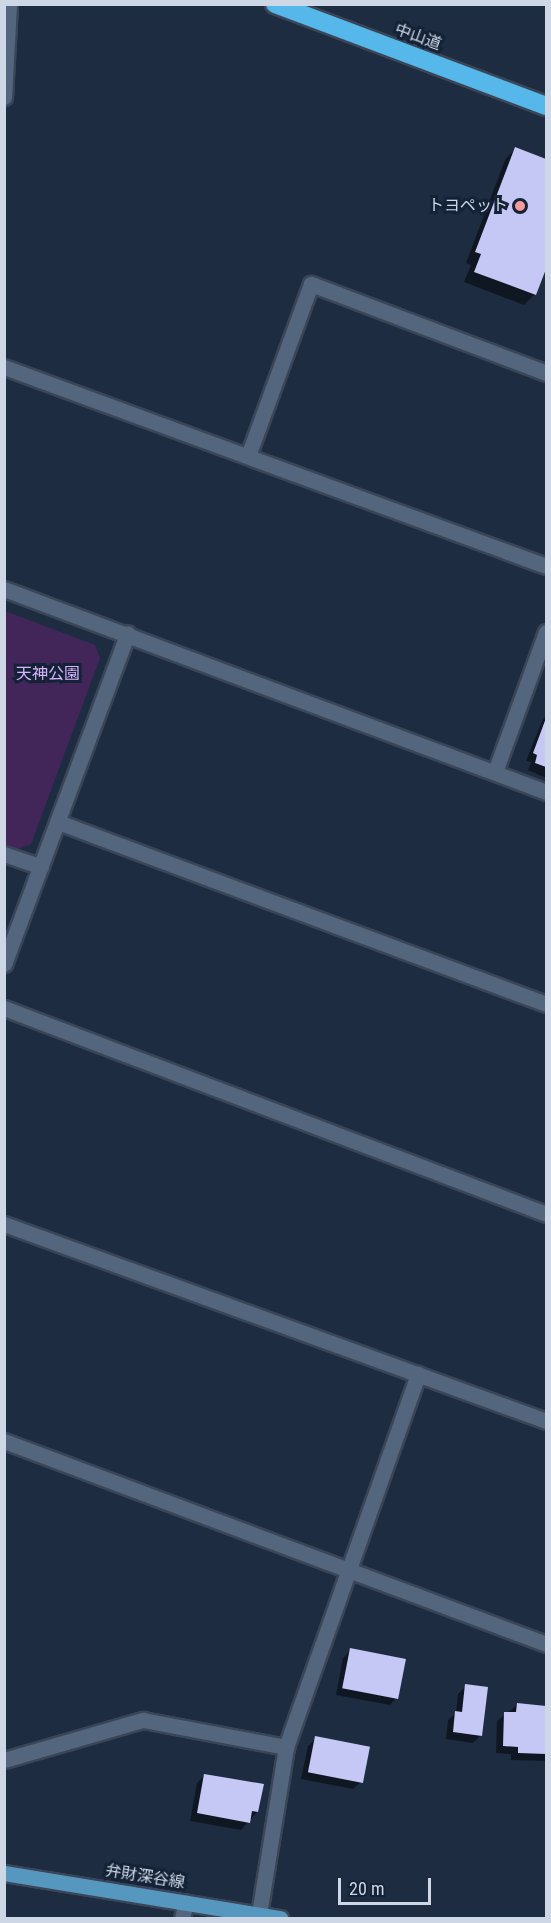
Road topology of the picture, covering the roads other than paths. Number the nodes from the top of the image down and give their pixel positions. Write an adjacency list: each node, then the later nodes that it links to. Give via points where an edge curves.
1 (9, 4): 3 (street)
2 (275, 4): 4 (highway, 中山道)
3 (4, 97)
4 (546, 106)
5 (4, 367): 7 (street)
6 (546, 373): 7 (street, via 311,284)
7 (248, 456): 8 (street)
8 (546, 566)
9 (4, 589): 11 (street)
10 (546, 632): 12 (street)
11 (128, 633): 12 (street); 14 (street)
12 (495, 772): 13 (street)
13 (546, 792)
14 (58, 822): 16 (street); 18 (street)
15 (4, 854): 16 (street)
16 (41, 867): 17 (street)
17 (4, 964)
18 (546, 1004)
19 (4, 1008): 20 (street)
20 (546, 1214)
21 (4, 1224): 22 (street)
22 (418, 1374): 23 (street); 25 (street)
23 (546, 1421)
24 (4, 1441): 25 (street)
25 (347, 1570): 26 (street); 27 (street)
26 (546, 1644)
27 (286, 1747): 28 (street, via 143,1720); 31 (street)
28 (4, 1760)
29 (4, 1873): 30 (main road, 弁財深谷線)
30 (186, 1902): 31 (main road, 弁財深谷線); 32 (street)
31 (259, 1914): 33 (main road, 弁財深谷線)
32 (182, 1918)
33 (280, 1918)

